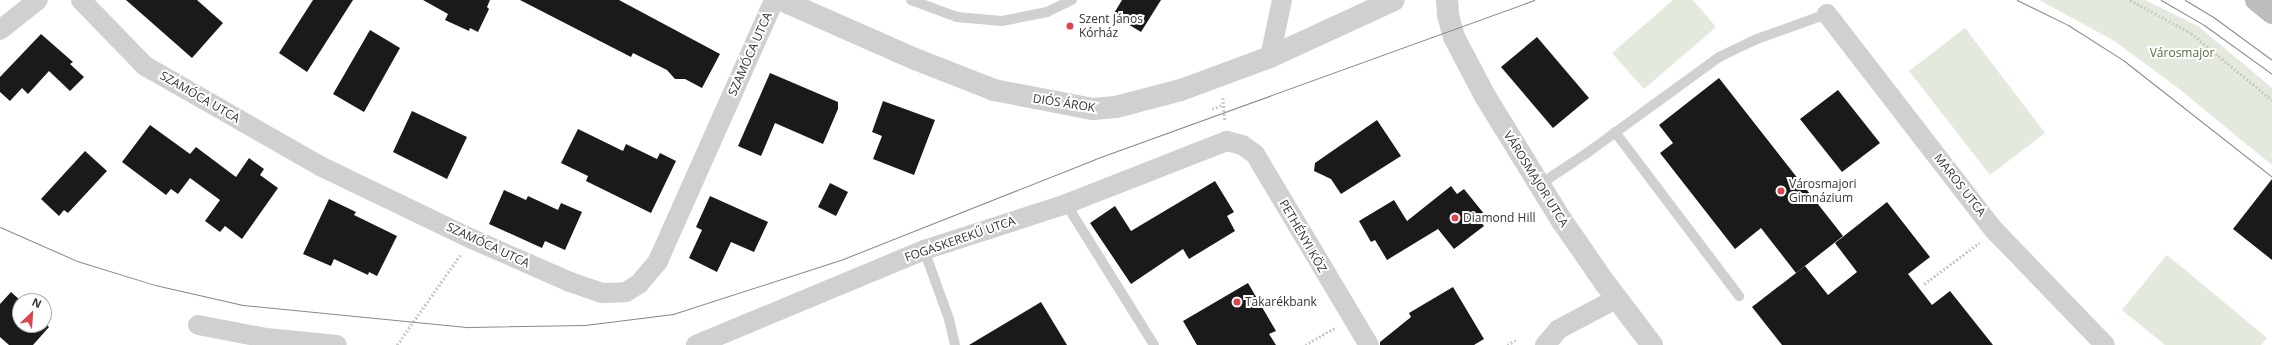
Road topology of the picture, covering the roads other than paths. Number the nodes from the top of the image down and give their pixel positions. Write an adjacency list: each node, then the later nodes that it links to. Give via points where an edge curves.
1 (38, 0): 13 (street)
2 (81, 0): 3 (street, SZAMÓCA UTCA, via 145,66 320,166 493,248 570,282 602,293 626,292 639,284 658,261)
3 (774, 0)
4 (781, 0): 14 (street, DIÓS ÁROK, via 915,60 994,90 1093,109 1116,107 1181,90)
5 (911, 0): 6 (lane, via 957,17 1002,21 1047,12)
6 (1072, 0)
7 (1282, 0): 14 (street)
8 (1394, 0): 14 (street, DIÓS ÁROK)
9 (1447, 0): 17 (street, VÁROSMAJOR UTCA, via 1454,37 1485,96)
10 (2256, 0): 11 (main road)
11 (2272, 13)
12 (1827, 14): 15 (lane, via 1757,39 1719,57); 30 (street, MAROS UTCA, via 1995,231)
13 (0, 30)
14 (1270, 57)
15 (1615, 132): 17 (lane); 20 (lane)
16 (1227, 141): 18 (street, FOGASKEREKŰ UTCA); 28 (street, PETHÉNYI KÖZ, via 1242,145 1255,154)
17 (1539, 185): 21 (street, VÁROSMAJOR UTCA)
18 (1066, 204): 19 (street, FOGASKEREKŰ UTCA); 27 (lane)
19 (924, 250): 25 (street, FOGASKEREKŰ UTCA); 26 (lane, via 949,319)
20 (1739, 296)
21 (1616, 298): 23 (street, via 1573,320); 29 (street, VÁROSMAJOR UTCA)
22 (198, 325): 24 (street, via 266,338)
23 (1546, 344)
24 (337, 345)
25 (696, 345)
26 (955, 345)
27 (1154, 345)
28 (1369, 345)
29 (1652, 345)
30 (2105, 345)

